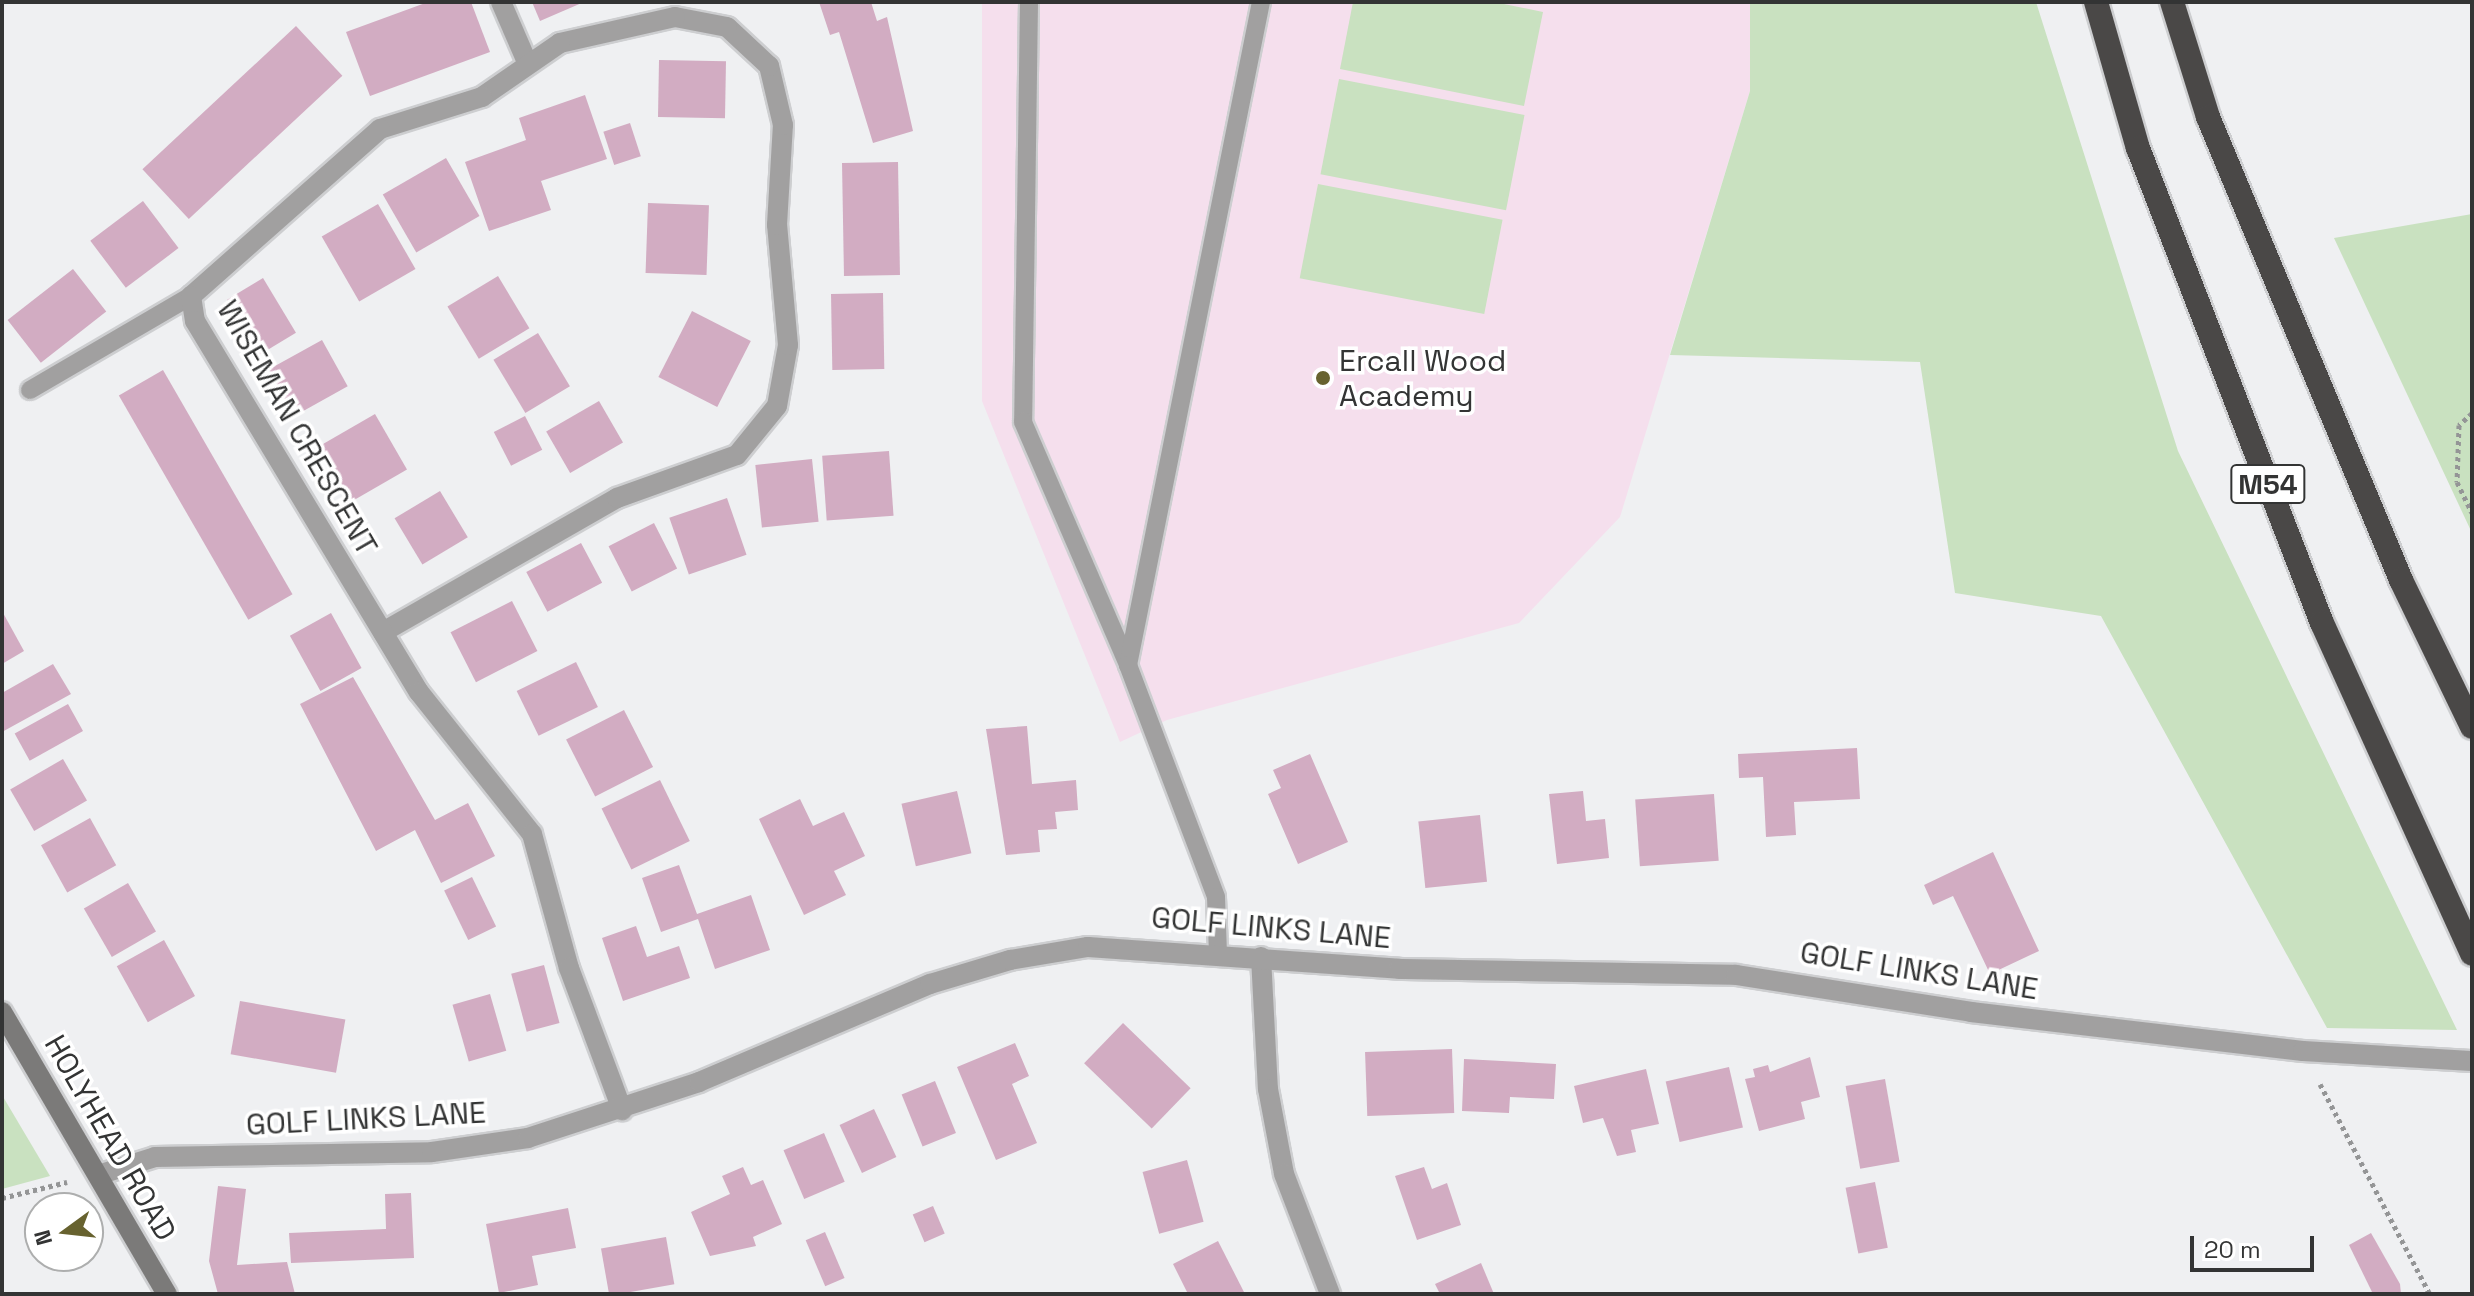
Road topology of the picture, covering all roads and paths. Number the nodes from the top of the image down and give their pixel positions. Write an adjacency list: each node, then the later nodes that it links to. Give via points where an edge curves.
1 (501, 2): 6 (street)
2 (1029, 2): 12 (lane, via 1023,422)
3 (1261, 2): 12 (lane)
4 (2096, 2): 15 (highway, M54, via 2138,148 2322,623)
5 (2172, 2): 13 (highway, M54, via 2208,117 2401,580)
6 (527, 62): 7 (street, WISEMAN CRESCENT, via 482,97 380,129); 11 (street, WISEMAN CRESCENT, via 560,43 675,17 703,17 752,44 769,66 783,125 777,225 786,380 777,406 737,455 617,498)
7 (191, 296): 8 (lane); 11 (street, WISEMAN CRESCENT, via 195,321)
8 (30, 390)
9 (2472, 413): 10 (path, via 2459,425 2457,482)
10 (2472, 513)
11 (383, 632): 20 (street, WISEMAN CRESCENT, via 446,733 501,788 532,834 569,968)
12 (1128, 665): 14 (lane, via 1216,897)
13 (2472, 727)
14 (1218, 954): 16 (street, GOLF LINKS LANE); 20 (street, GOLF LINKS LANE, via 1088,947 980,967)
15 (2472, 954)
16 (1261, 957): 18 (street, GOLF LINKS LANE, via 1399,969 1736,975); 24 (street, via 1268,1089 1284,1174)
17 (2, 1012): 21 (main road, HOLYHEAD ROAD)
18 (2303, 1051): 19 (street, GOLF LINKS LANE); 25 (path)
19 (2472, 1061)
20 (622, 1110): 21 (street, GOLF LINKS LANE, via 454,1151 155,1157)
21 (98, 1175): 22 (path); 23 (main road, HOLYHEAD ROAD)
22 (2, 1198)
23 (167, 1294)
24 (1330, 1294)
25 (2430, 1294)

